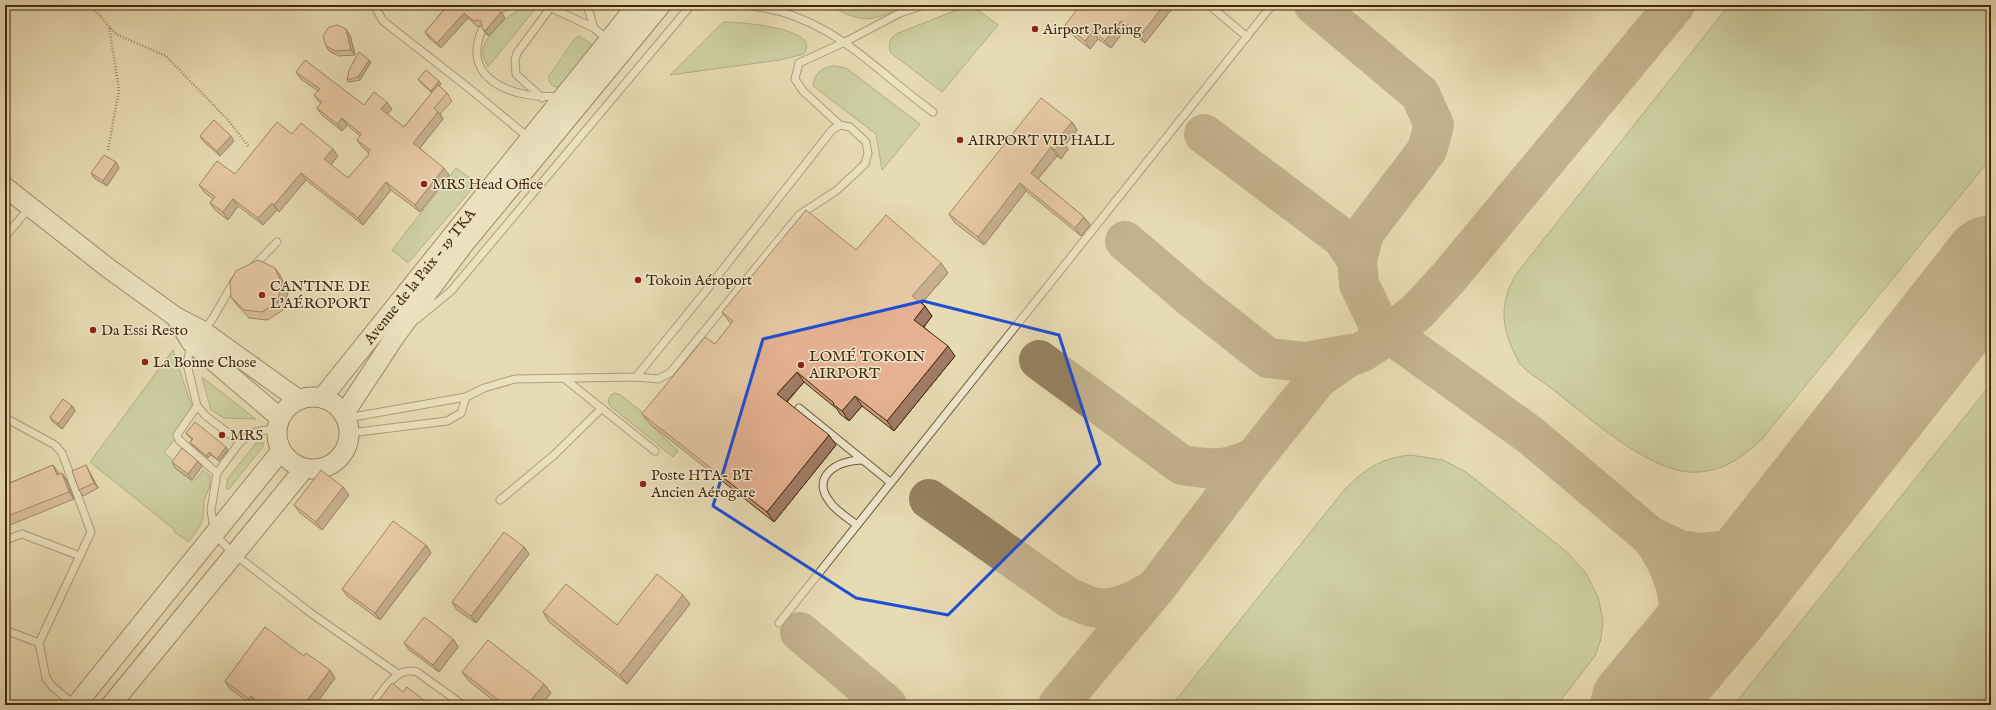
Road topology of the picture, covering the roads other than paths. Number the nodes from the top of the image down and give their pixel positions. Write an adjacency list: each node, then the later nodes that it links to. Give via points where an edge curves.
1 (374, 5): 22 (lane, via 383,21)
2 (508, 5): 12 (lane)
3 (587, 5): 13 (lane)
4 (637, 5): 17 (main road, Avenue de la Paix - 19 TKA)
5 (661, 5): 17 (main road)
6 (691, 5): 27 (lane, via 451,291)
7 (743, 5): 16 (lane, via 795,15)
8 (924, 5): 16 (lane, via 900,13)
9 (1209, 5): 15 (lane)
10 (1272, 5): 15 (lane)
11 (548, 6): 13 (lane); 19 (lane, via 514,60 516,74)
12 (497, 11)
13 (594, 28): 17 (lane)
14 (482, 30): 19 (lane, via 477,41 477,56 485,74 499,86 517,94)
15 (1247, 37): 46 (lane)
16 (845, 42): 20 (lane); 21 (lane, via 799,63 796,79 803,91)
17 (615, 46): 18 (main road, Avenue de la Paix - 19 TKA); 27 (main road)
18 (564, 96): 19 (lane); 22 (main road, Avenue de la Paix - 19 TKA)
19 (542, 98)
20 (933, 112)
21 (840, 126): 29 (lane, via 832,130); 29 (lane, via 850,127 866,142 868,154 865,164 836,191 799,215 670,373 658,379)
22 (529, 139): 32 (main road, Avenue de la Paix - 19 TKA)
23 (5, 187): 24 (main road)
24 (30, 207): 25 (lane); 28 (main road, via 176,317)
25 (5, 237)
26 (277, 242): 28 (lane, via 257,264 241,273 213,318)
27 (396, 335): 38 (main road)
28 (197, 337): 33 (main road); 34 (lane, via 187,364); 39 (main road)
29 (636, 377): 30 (lane)
30 (565, 379): 31 (lane, via 515,379 484,388); 35 (lane)
31 (466, 397): 38 (lane); 38 (lane, via 461,413 447,421)
32 (322, 398): 33 (main road, via 310,397); 38 (main road, via 331,401)
33 (299, 400): 39 (main road, via 288,407)
34 (197, 406): 40 (lane); 45 (lane, via 178,435 179,440)
35 (602, 408): 42 (lane); 47 (lane, via 554,455)
36 (799, 408): 43 (lane)
37 (5, 419): 52 (lane, via 12,420 55,445 62,454 91,532)
38 (347, 422): 44 (main road, via 348,446 341,457 330,466)
39 (279, 423): 40 (lane, via 250,434); 41 (main road, via 277,440)
40 (240, 442): 45 (lane)
41 (281, 451): 44 (main road, via 295,465); 49 (main road)
42 (655, 451)
43 (862, 460): 46 (lane); 48 (lane, via 837,464 828,472 824,481 824,494 830,504)
44 (304, 469): 51 (main road)
45 (217, 473): 49 (lane, via 211,510)
46 (890, 482): 48 (lane)
47 (500, 500)
48 (857, 525): 53 (lane)
49 (215, 535): 51 (lane); 57 (main road)
50 (5, 540): 52 (lane, via 22,534)
51 (233, 553): 56 (lane, via 312,614); 58 (main road)
52 (80, 556): 55 (lane)
53 (779, 623)
54 (5, 630): 55 (lane)
55 (39, 643): 57 (lane, via 46,678)
56 (398, 674): 59 (lane); 60 (lane, via 409,670 417,672)
57 (75, 705)
58 (111, 705)
59 (372, 705)
60 (463, 705)

